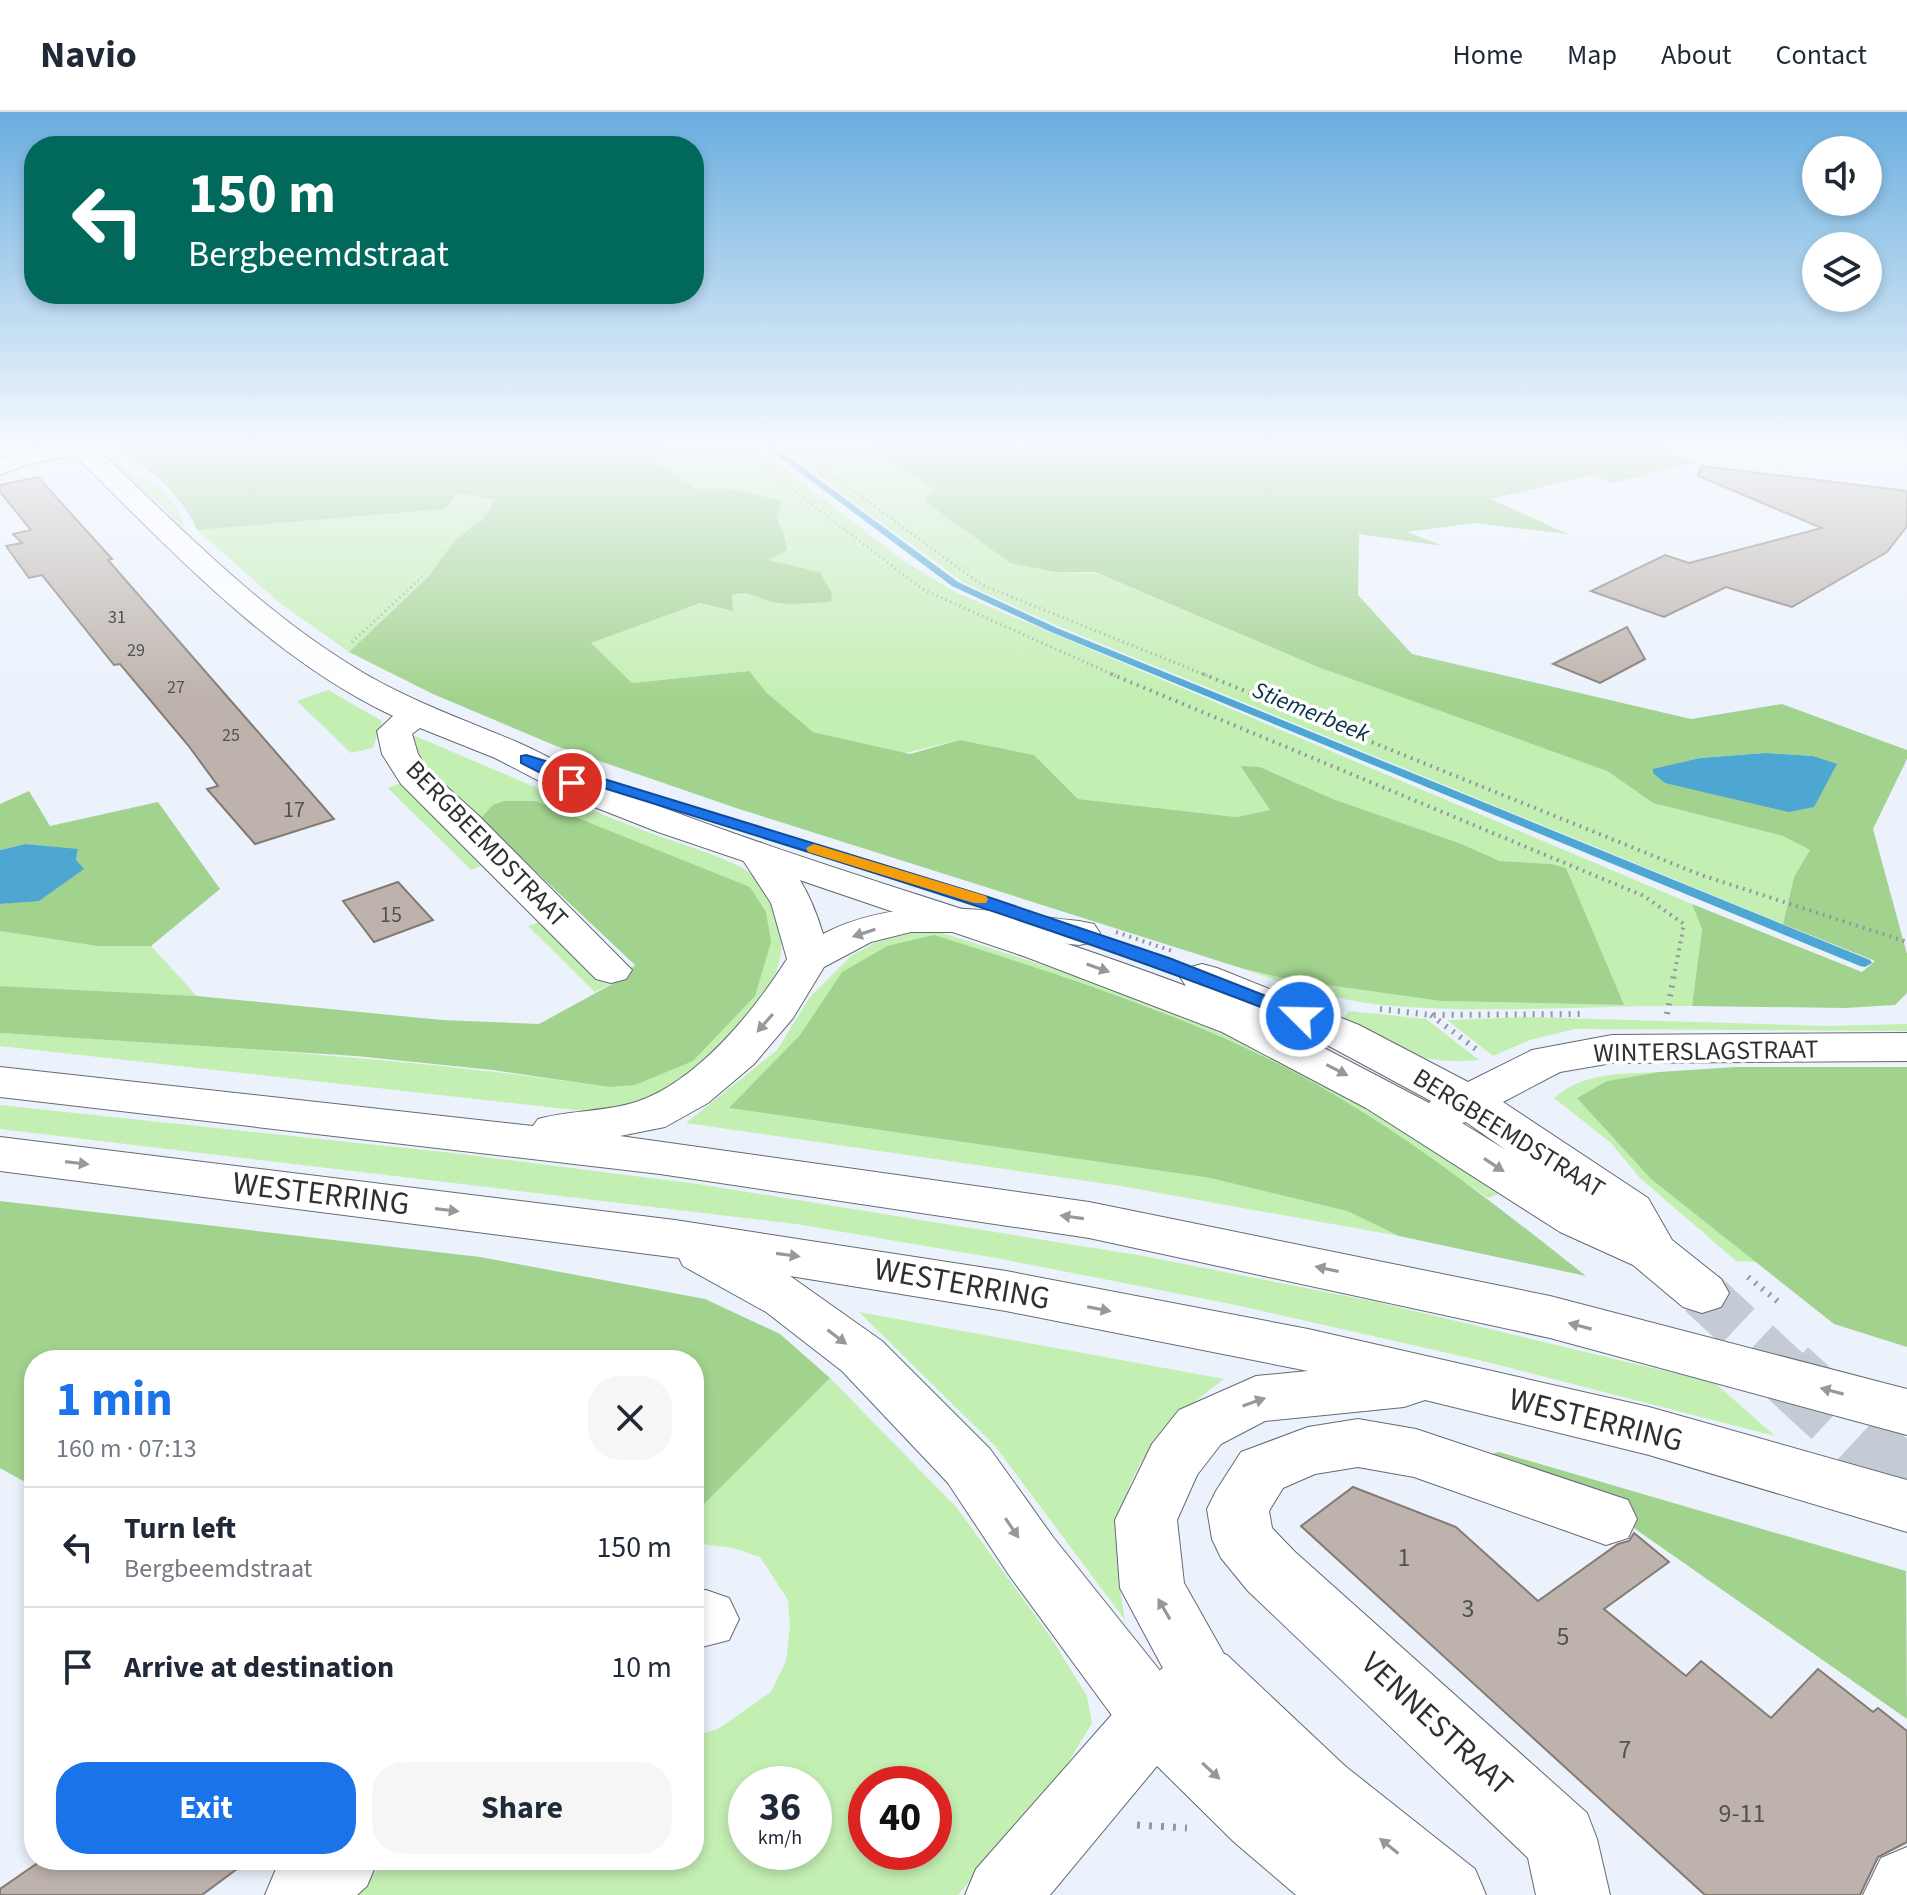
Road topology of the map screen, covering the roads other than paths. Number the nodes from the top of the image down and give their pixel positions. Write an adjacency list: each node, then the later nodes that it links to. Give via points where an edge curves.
1 (166, 530): 2 (main road, BERGBEEMDSTRAAT, via 272,625 329,666)
2 (417, 714): 3 (main road, BERGBEEMDSTRAAT); 8 (main road, BERGBEEMDSTRAAT, via 394,731 414,776)
3 (526, 760): 4 (main road, BERGBEEMDSTRAAT, via 595,794); 6 (main road, BERGBEEMDSTRAAT)
4 (758, 854): 5 (main road, BERGBEEMDSTRAAT); 7 (main road, via 775,872 800,918)
5 (957, 920): 6 (main road); 7 (main road, one-way to 7, via 911,920 857,933); 11 (main road, BERGBEEMDSTRAAT, one-way to 11, via 1191,1002 1340,1071)
6 (1094, 931): 11 (main road, BERGBEEMDSTRAAT, via 1300,1016)
7 (808, 959): 12 (main road, one-way to 12, via 777,1009 738,1054 691,1092 648,1116)
8 (611, 970)
9 (1907, 1047): 11 (main road, WINTERSLAGSTRAAT, via 1612,1049 1548,1060)
10 (0, 1082): 12 (main road)
11 (1461, 1093): 15 (main road, BERGBEEMDSTRAAT, via 1589,1227 1653,1252)
12 (497, 1138): 17 (main road, one-way to 12, via 1550,1317 1089,1220)
13 (0, 1154): 14 (main road, WESTERRING, one-way to 14)
14 (675, 1239): 16 (main road, WESTERRING, one-way to 16, via 843,1263 1180,1324); 20 (main road, one-way to 20, via 785,1298 862,1356 969,1466 1031,1556)
15 (1702, 1293)
16 (1437, 1382): 18 (main road, WESTERRING, via 1649,1431); 20 (main road, one-way to 16, via 1152,1588 1146,1520 1173,1461 1200,1427 1256,1399)
17 (1907, 1412)
18 (1907, 1506)
19 (1606, 1519): 27 (main road, VENNESTRAAT, via 1416,1453 1358,1443 1308,1451 1262,1470 1238,1509 1243,1539 1271,1571 1561,1839)
20 (1178, 1697): 24 (main road); 25 (main road, one-way to 25, via 1260,1817); 26 (main road, one-way to 20, via 1320,1791)
21 (330, 1870): 23 (main road)
22 (1907, 1884): 28 (main road)
23 (302, 1895)
24 (1002, 1895)
25 (1354, 1895)
26 (1449, 1895)
27 (1573, 1895)
28 (1900, 1895)

